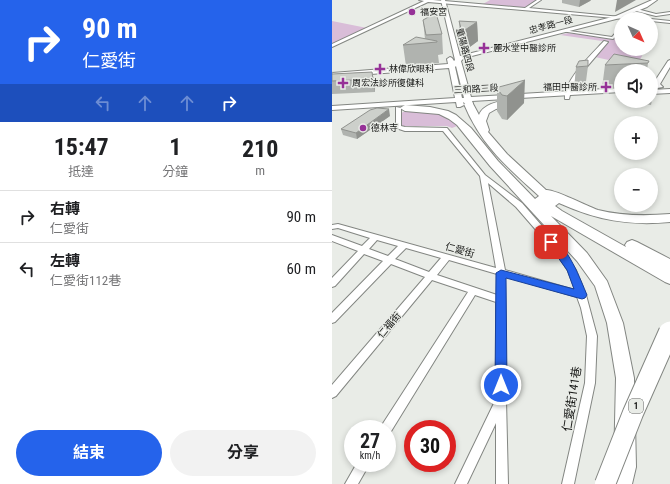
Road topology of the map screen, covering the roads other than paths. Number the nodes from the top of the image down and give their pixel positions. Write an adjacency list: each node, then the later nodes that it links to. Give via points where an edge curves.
1 (421, 0): 2 (street)
2 (427, 0): 5 (street); 18 (street)
3 (539, 0): 7 (street)
4 (656, 0): 8 (main road, 忠孝路一段)
5 (437, 1): 6 (street); 21 (main road, 重陽路四段)
6 (444, 1): 7 (street); 19 (main road, 重陽路四段)
7 (526, 9): 11 (street)
8 (637, 10): 9 (main road, 忠孝路一段); 10 (street, via 656,15)
9 (632, 12)
10 (670, 13)
11 (614, 17)
12 (614, 18): 15 (main road, 忠孝路一段)
13 (658, 21): 14 (street)
14 (670, 22)
15 (563, 31): 16 (main road, 忠孝路一段); 17 (street)
16 (552, 34): 19 (main road, 忠孝路一段); 31 (street, via 606,42 574,81)
17 (614, 37)
18 (332, 46)
19 (459, 60): 21 (main road, 忠孝路一段); 33 (main road, 重陽路四段)
20 (670, 62): 23 (main road)
21 (452, 66): 22 (main road); 33 (main road, 重陽路四段)
22 (332, 75)
23 (658, 81)
24 (670, 85): 25 (main road)
25 (658, 87)
26 (658, 88): 27 (main road)
27 (670, 90): 29 (main road)
28 (614, 91): 31 (main road, 三和路三段)
29 (658, 91)
30 (614, 94): 31 (main road, 三和路三段)
31 (567, 96): 32 (main road, 三和路三段); 33 (main road, 三和路三段)
32 (518, 101): 33 (main road, 三和路三段); 38 (highway, via 485,111 481,121)
33 (464, 102): 34 (main road, 三和路三段); 35 (main road, 三和路三段); 37 (highway); 38 (highway)
34 (332, 108)
35 (401, 108): 36 (main road, 三和路三段); 37 (highway, via 445,113 452,116); 39 (street, 仁愛街141巷, via 398,127 445,128)
36 (332, 112)
37 (471, 135): 39 (highway)
38 (488, 142): 40 (highway)
39 (489, 170): 50 (street); 52 (highway, via 557,214); 55 (street, 仁愛街141巷, via 559,251 572,270); 68 (highway, via 582,257 602,286 615,323 625,378 625,467)
40 (535, 186): 41 (highway, via 579,209 596,214 630,220 651,221); 49 (highway, via 549,199)
41 (670, 218)
42 (332, 227): 43 (street, 仁愛街, via 338,226)
43 (375, 237): 45 (street, 仁愛街); 46 (street)
44 (332, 238): 46 (street)
45 (404, 245): 47 (street, 仁愛街); 48 (street)
46 (365, 250): 48 (street); 53 (street)
47 (447, 257): 50 (street, 仁愛街); 51 (street, 仁福街)
48 (390, 259): 51 (street); 57 (street)
49 (670, 266)
50 (501, 273): 55 (street, 仁愛街); 56 (street)
51 (430, 276): 54 (street); 59 (street, 仁福街)
52 (670, 278)
53 (332, 284)
54 (473, 291): 56 (street); 61 (street)
55 (582, 295): 66 (street, 仁愛街141巷, via 592,336 590,384)
56 (501, 300): 60 (street)
57 (332, 319)
58 (670, 329): 67 (highway, 1, bridge)
59 (332, 393)
60 (501, 399): 64 (street); 65 (street)
61 (392, 420)
62 (358, 472): 63 (street)
63 (351, 484)
64 (462, 484)
65 (502, 484)
66 (568, 484)
67 (605, 484)
68 (621, 484)

